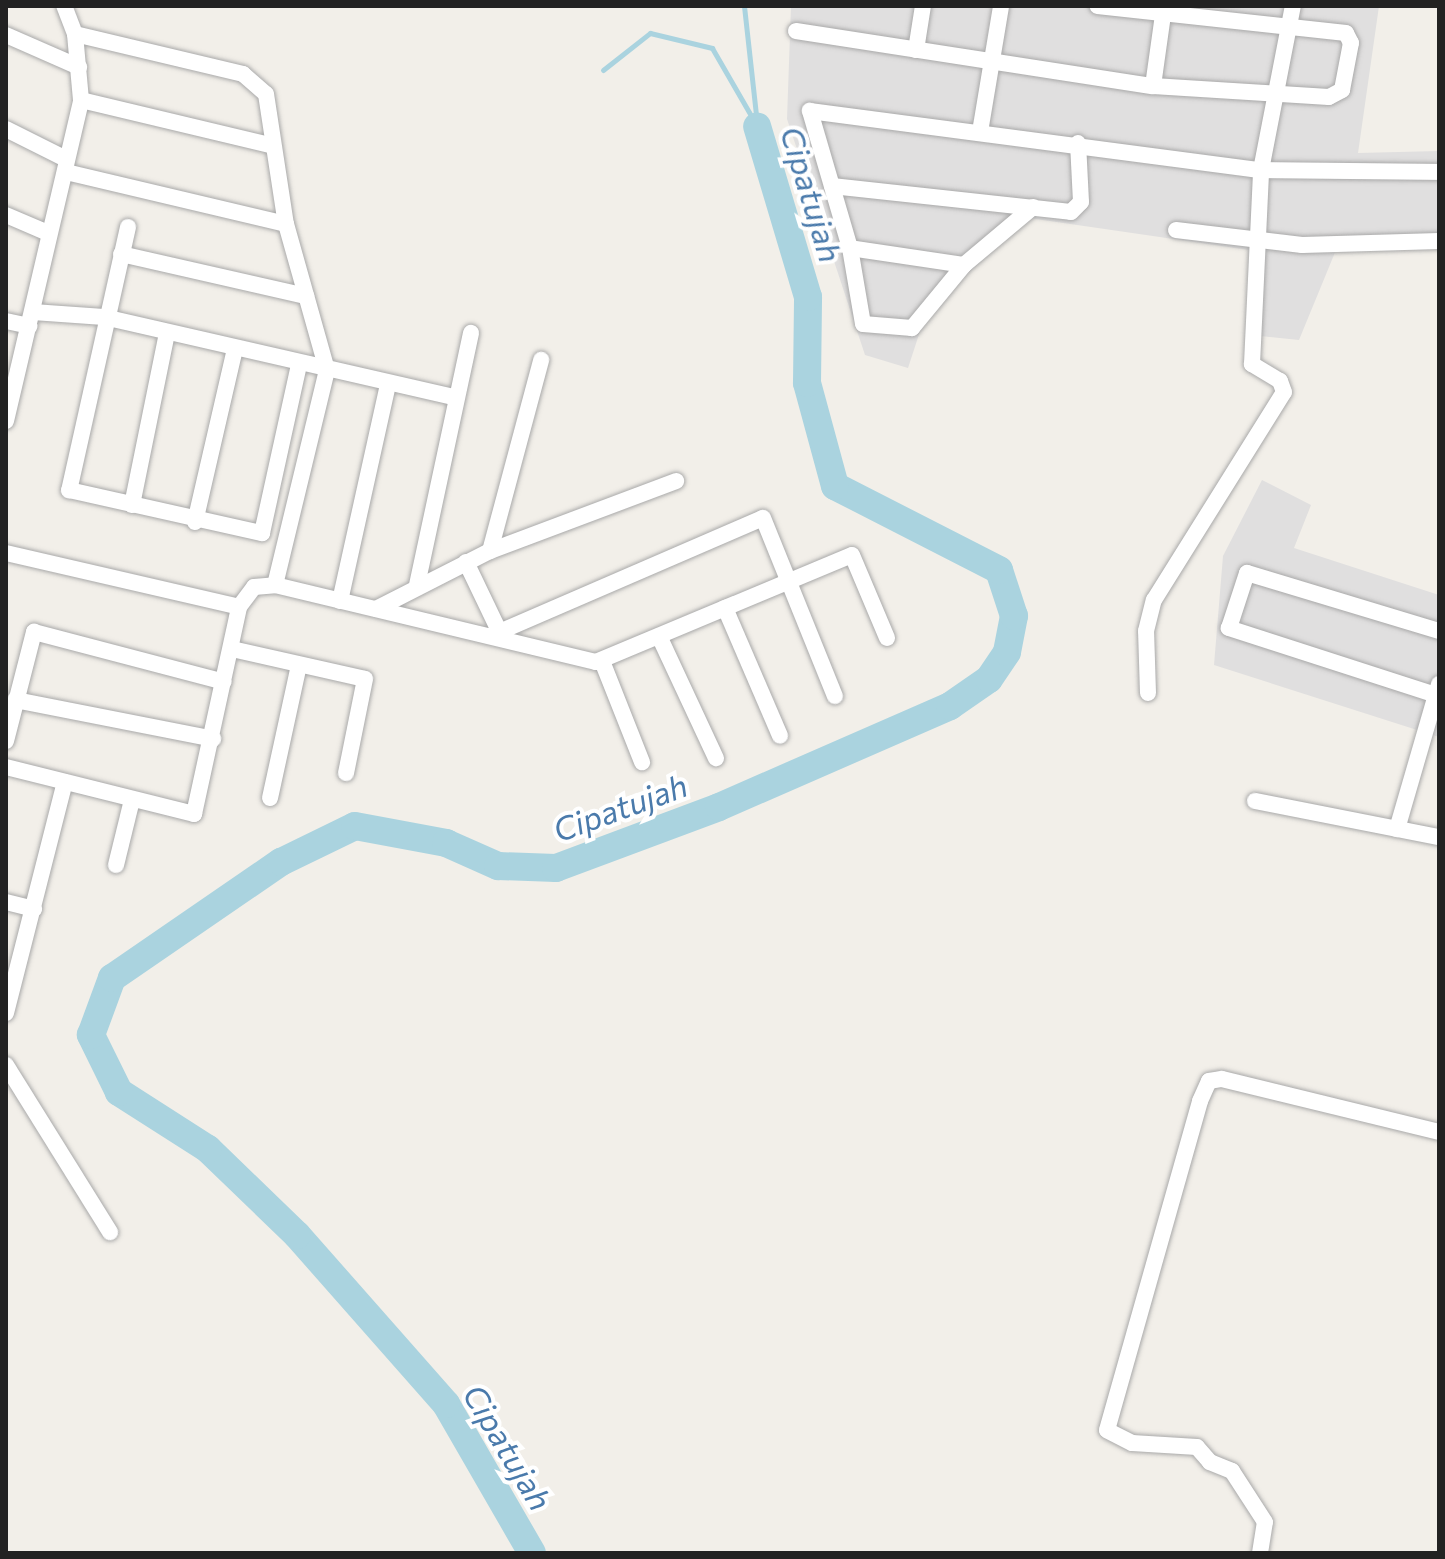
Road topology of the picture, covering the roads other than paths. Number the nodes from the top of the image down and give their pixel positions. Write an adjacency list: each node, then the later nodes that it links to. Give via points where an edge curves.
1 (64, 6): 9 (street)
2 (923, 6): 11 (street)
3 (1001, 6): 12 (street)
4 (1097, 6): 6 (street)
5 (1293, 6): 7 (street)
6 (1163, 15): 7 (street); 14 (street)
7 (1294, 25): 15 (street); 15 (street, via 1350,37 1342,90 1329,97)
8 (796, 31): 11 (street)
9 (75, 34): 13 (street); 20 (street, via 255,79 266,94)
10 (6, 35): 13 (street)
11 (916, 50): 12 (street)
12 (992, 60): 14 (street); 18 (street)
13 (79, 67): 16 (street)
14 (1153, 86): 15 (street)
15 (1277, 94): 22 (street)
16 (81, 100): 20 (street); 21 (street)
17 (6, 129): 21 (street)
18 (980, 132): 19 (street); 24 (street, via 813,108)
19 (1078, 143): 22 (street); 25 (street, via 1080,206 1064,213)
20 (270, 145): 27 (street)
21 (66, 165): 27 (street); 30 (street)
22 (1261, 170): 23 (street); 32 (street)
23 (1439, 172)
24 (832, 186): 25 (street); 33 (street)
25 (1033, 207): 35 (street)
26 (6, 215): 30 (street)
27 (286, 224): 36 (street)
28 (128, 227): 34 (street)
29 (1176, 230): 32 (street)
30 (48, 233): 38 (street)
31 (1439, 241): 32 (street)
32 (1257, 242): 71 (street, via 1253,366 1280,381 1284,392 1154,600 1146,631)
33 (850, 248): 35 (street); 35 (street, via 863,324 912,328)
34 (121, 254): 36 (street); 37 (street)
35 (964, 265)
36 (306, 296): 45 (street)
37 (104, 317): 38 (street); 40 (street); 50 (street, via 65,485)
38 (31, 319): 39 (street); 48 (street)
39 (6, 321)
40 (167, 333): 42 (street); 50 (street)
41 (471, 333): 47 (street)
42 (235, 349): 44 (street); 51 (street)
43 (541, 360): 52 (street)
44 (299, 365): 45 (street); 51 (street, via 264,531)
45 (327, 370): 46 (street); 56 (street)
46 (388, 384): 47 (street); 58 (street)
47 (454, 397): 57 (street)
48 (6, 421)
49 (676, 481): 52 (street)
50 (132, 505): 51 (street)
51 (195, 522)
52 (490, 551): 54 (street)
53 (6, 553): 59 (street)
54 (466, 562): 57 (street); 63 (street)
55 (790, 579): 60 (street); 63 (street, via 763,518); 65 (street, via 854,556); 72 (street)
56 (275, 585): 58 (street); 59 (street, via 254,587)
57 (417, 585): 61 (street)
58 (340, 601): 61 (street)
59 (239, 607): 66 (street)
60 (725, 608): 64 (street); 74 (street)
61 (376, 609): 63 (street)
62 (1439, 631): 70 (street, via 1247,573 1229,628)
63 (495, 634): 67 (street)
64 (659, 636): 67 (street); 77 (street)
65 (887, 638)
66 (232, 649): 68 (street); 69 (street)
67 (602, 661): 78 (street)
68 (299, 665): 80 (street, via 365,679); 82 (street)
69 (224, 682): 73 (street, via 37,632); 75 (street)
70 (1437, 689): 85 (street)
71 (1148, 693)
72 (835, 696)
73 (15, 700): 75 (street); 76 (street)
74 (780, 736)
75 (213, 739): 83 (street, via 194,814)
76 (6, 741)
77 (716, 758)
78 (642, 762)
79 (6, 767): 81 (street)
80 (346, 773)
81 (65, 782): 83 (street); 89 (street)
82 (270, 798)
83 (132, 800): 87 (street)
84 (1255, 801): 85 (street)
85 (1397, 829): 86 (street)
86 (1439, 837)
87 (116, 865)
88 (6, 902): 89 (street)
89 (34, 909): 90 (street)
90 (6, 1013)
91 (6, 1065): 93 (street)
92 (1439, 1132): 94 (street, via 1222,1079 1209,1081 1200,1101 1107,1430 1132,1443 1197,1447 1210,1462 1232,1471 1265,1522)
93 (110, 1232)
94 (1260, 1553)

